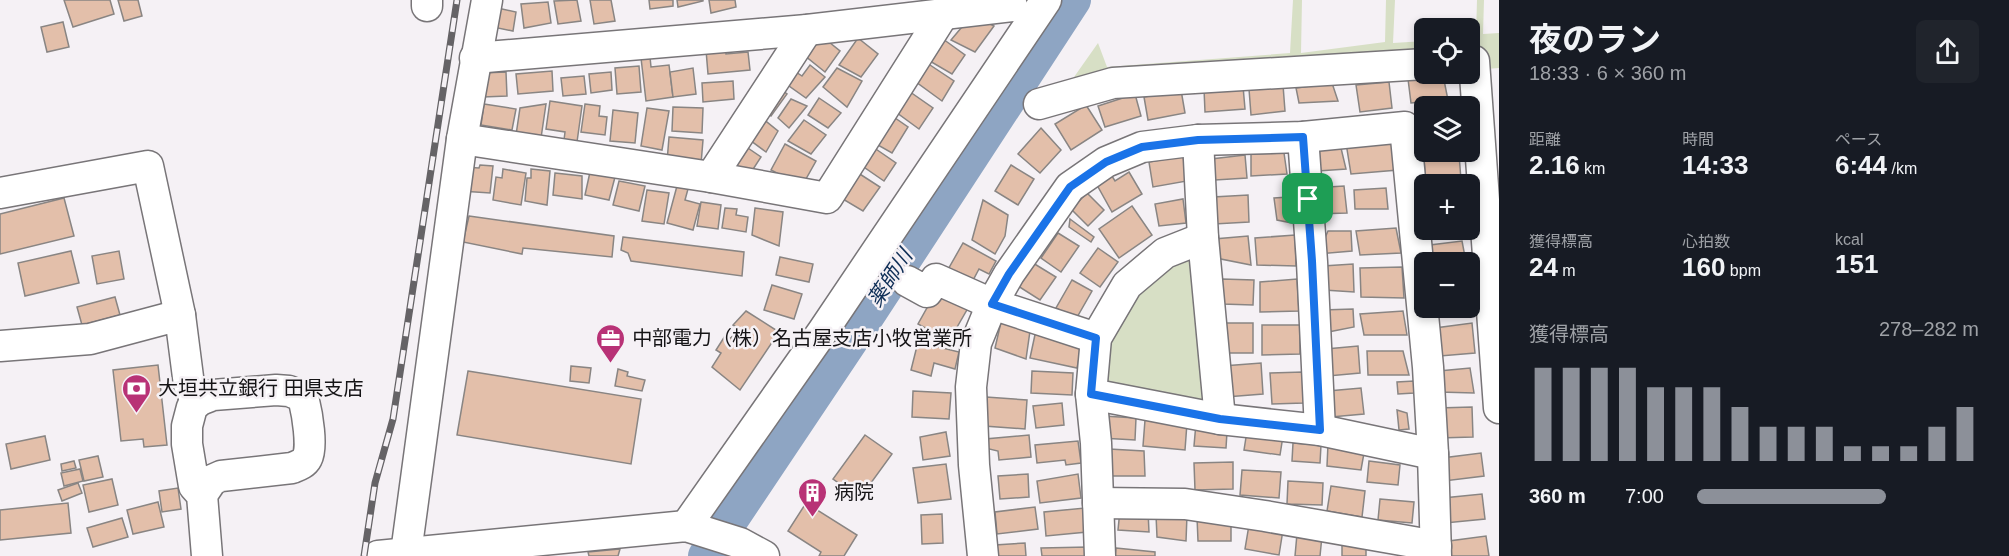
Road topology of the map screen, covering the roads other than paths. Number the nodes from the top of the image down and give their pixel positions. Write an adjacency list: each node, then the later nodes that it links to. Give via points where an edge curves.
1 (487, 0): 6 (street)
2 (1046, 0): 29 (street)
3 (1012, 6): 4 (street)
4 (944, 13): 5 (street); 13 (street, via 827,198)
5 (807, 30): 6 (street); 13 (street)
6 (475, 58): 11 (street)
7 (1481, 60): 23 (street)
8 (1414, 65): 9 (street, via 1113,83)
9 (1039, 104)
10 (1303, 137): 12 (street); 25 (street); 26 (street, via 1405,127)
11 (462, 139): 13 (street); 33 (street)
12 (1198, 140): 15 (street); 17 (street, via 1142,147 1106,162 1070,187)
13 (711, 177)
14 (0, 193): 18 (street, via 148,166)
15 (1203, 238): 19 (street, via 1165,253 1127,285); 24 (street)
16 (907, 280): 17 (street, via 927,292 936,279)
17 (992, 304): 19 (street); 35 (street, via 976,343 971,387)
18 (180, 315): 20 (street, via 90,339); 22 (street, via 189,385)
19 (1096, 338): 21 (street)
20 (0, 346)
21 (1091, 394): 24 (street); 28 (street)
22 (200, 400): 27 (street, via 190,414 188,444 194,486); 27 (street, via 213,395 276,390 299,395 304,401 309,450 307,459 299,466 220,476 212,480)
23 (1499, 408)
24 (1220, 419): 25 (street)
25 (1320, 430): 26 (street)
26 (1433, 454): 32 (street)
27 (202, 495): 34 (street)
28 (1098, 503): 32 (street, via 1185,504); 36 (street)
29 (686, 526): 30 (street); 31 (street)
30 (510, 550): 33 (street)
31 (752, 550)
32 (1436, 551)
33 (392, 554)
34 (207, 556)
35 (983, 556)
36 (1100, 556)

